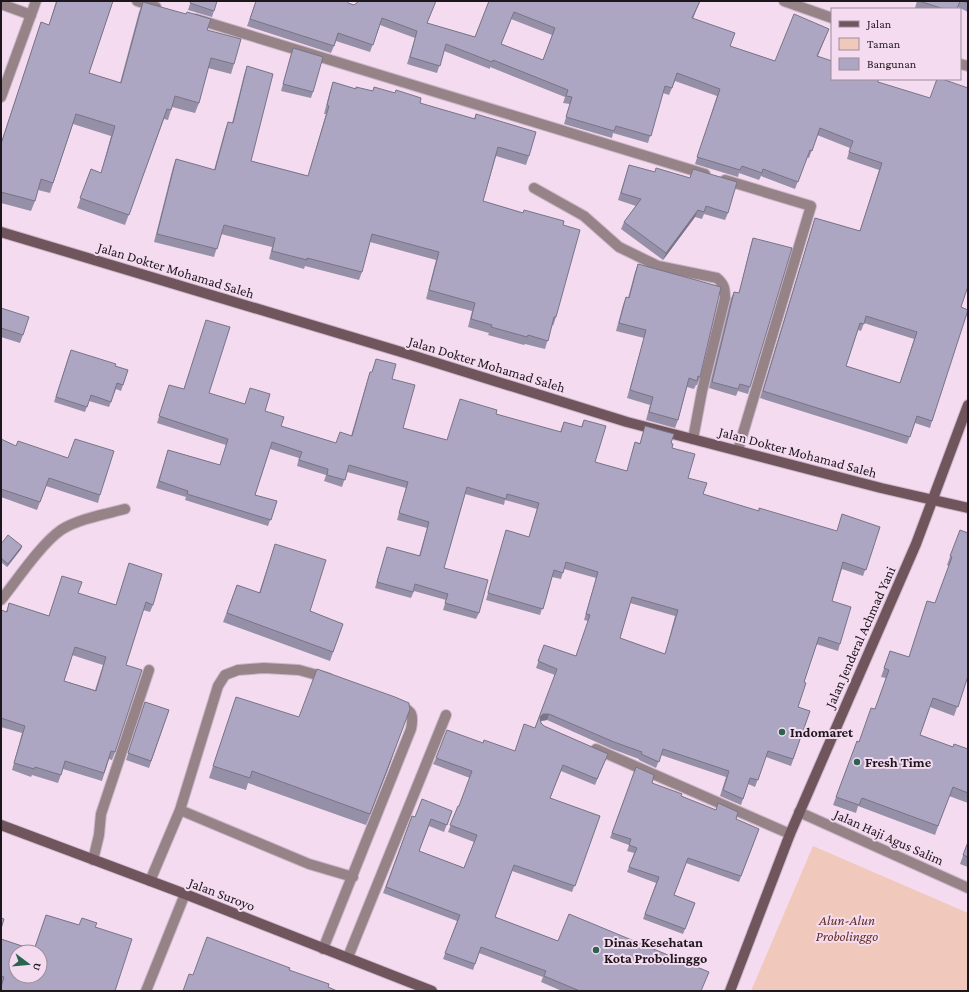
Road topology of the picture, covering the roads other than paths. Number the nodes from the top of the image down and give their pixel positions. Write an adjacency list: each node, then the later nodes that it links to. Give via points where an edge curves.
1 (36, 1): 6 (street)
2 (137, 1): 5 (street)
3 (784, 1): 8 (street)
4 (1, 4): 6 (street)
5 (166, 10)
6 (31, 15): 9 (street)
7 (188, 17): 14 (street, via 811,206)
8 (831, 18)
9 (1, 97)
10 (534, 188): 13 (street, via 584,216 619,246 658,266 717,278 723,283 725,298)
11 (1, 232): 13 (main road, Jalan Dokter Mohamad Saleh, via 626,422)
12 (968, 405): 15 (main road, Jalan Jenderal Achmad Yani)
13 (693, 439): 14 (main road, Jalan Dokter Mohamad Saleh)
14 (738, 450): 15 (main road, Jalan Dokter Mohamad Saleh)
15 (933, 500): 16 (main road, Jalan Dokter Mohamad Saleh); 25 (main road, Jalan Jenderal Achmad Yani)
16 (968, 508)
17 (126, 509): 18 (street, via 84,519 61,530 43,547)
18 (1, 600)
19 (149, 670): 28 (street, via 101,814)
20 (337, 681): 24 (street, via 300,670 264,668 238,670 225,675 218,686)
21 (393, 702): 29 (street, via 412,714 411,729)
22 (446, 715): 34 (street)
23 (587, 745): 27 (street)
24 (180, 810): 29 (street, via 309,864); 30 (street)
25 (799, 812): 27 (main road, Jalan Jenderal Achmad Yani); 31 (street, Jalan Haji Agus Salim)
26 (1, 825): 28 (main road, Jalan Suroyo)
27 (790, 834): 37 (main road, Jalan Jenderal Achmad Yani)
28 (93, 860): 30 (main road, Jalan Suroyo)
29 (353, 877): 33 (street)
30 (150, 881): 32 (main road, Jalan Suroyo)
31 (968, 888)
32 (185, 894): 33 (main road, Jalan Suroyo); 35 (street)
33 (324, 949): 34 (main road, Jalan Suroyo)
34 (348, 957): 36 (main road, Jalan Suroyo)
35 (146, 991)
36 (432, 991)
37 (730, 991)

